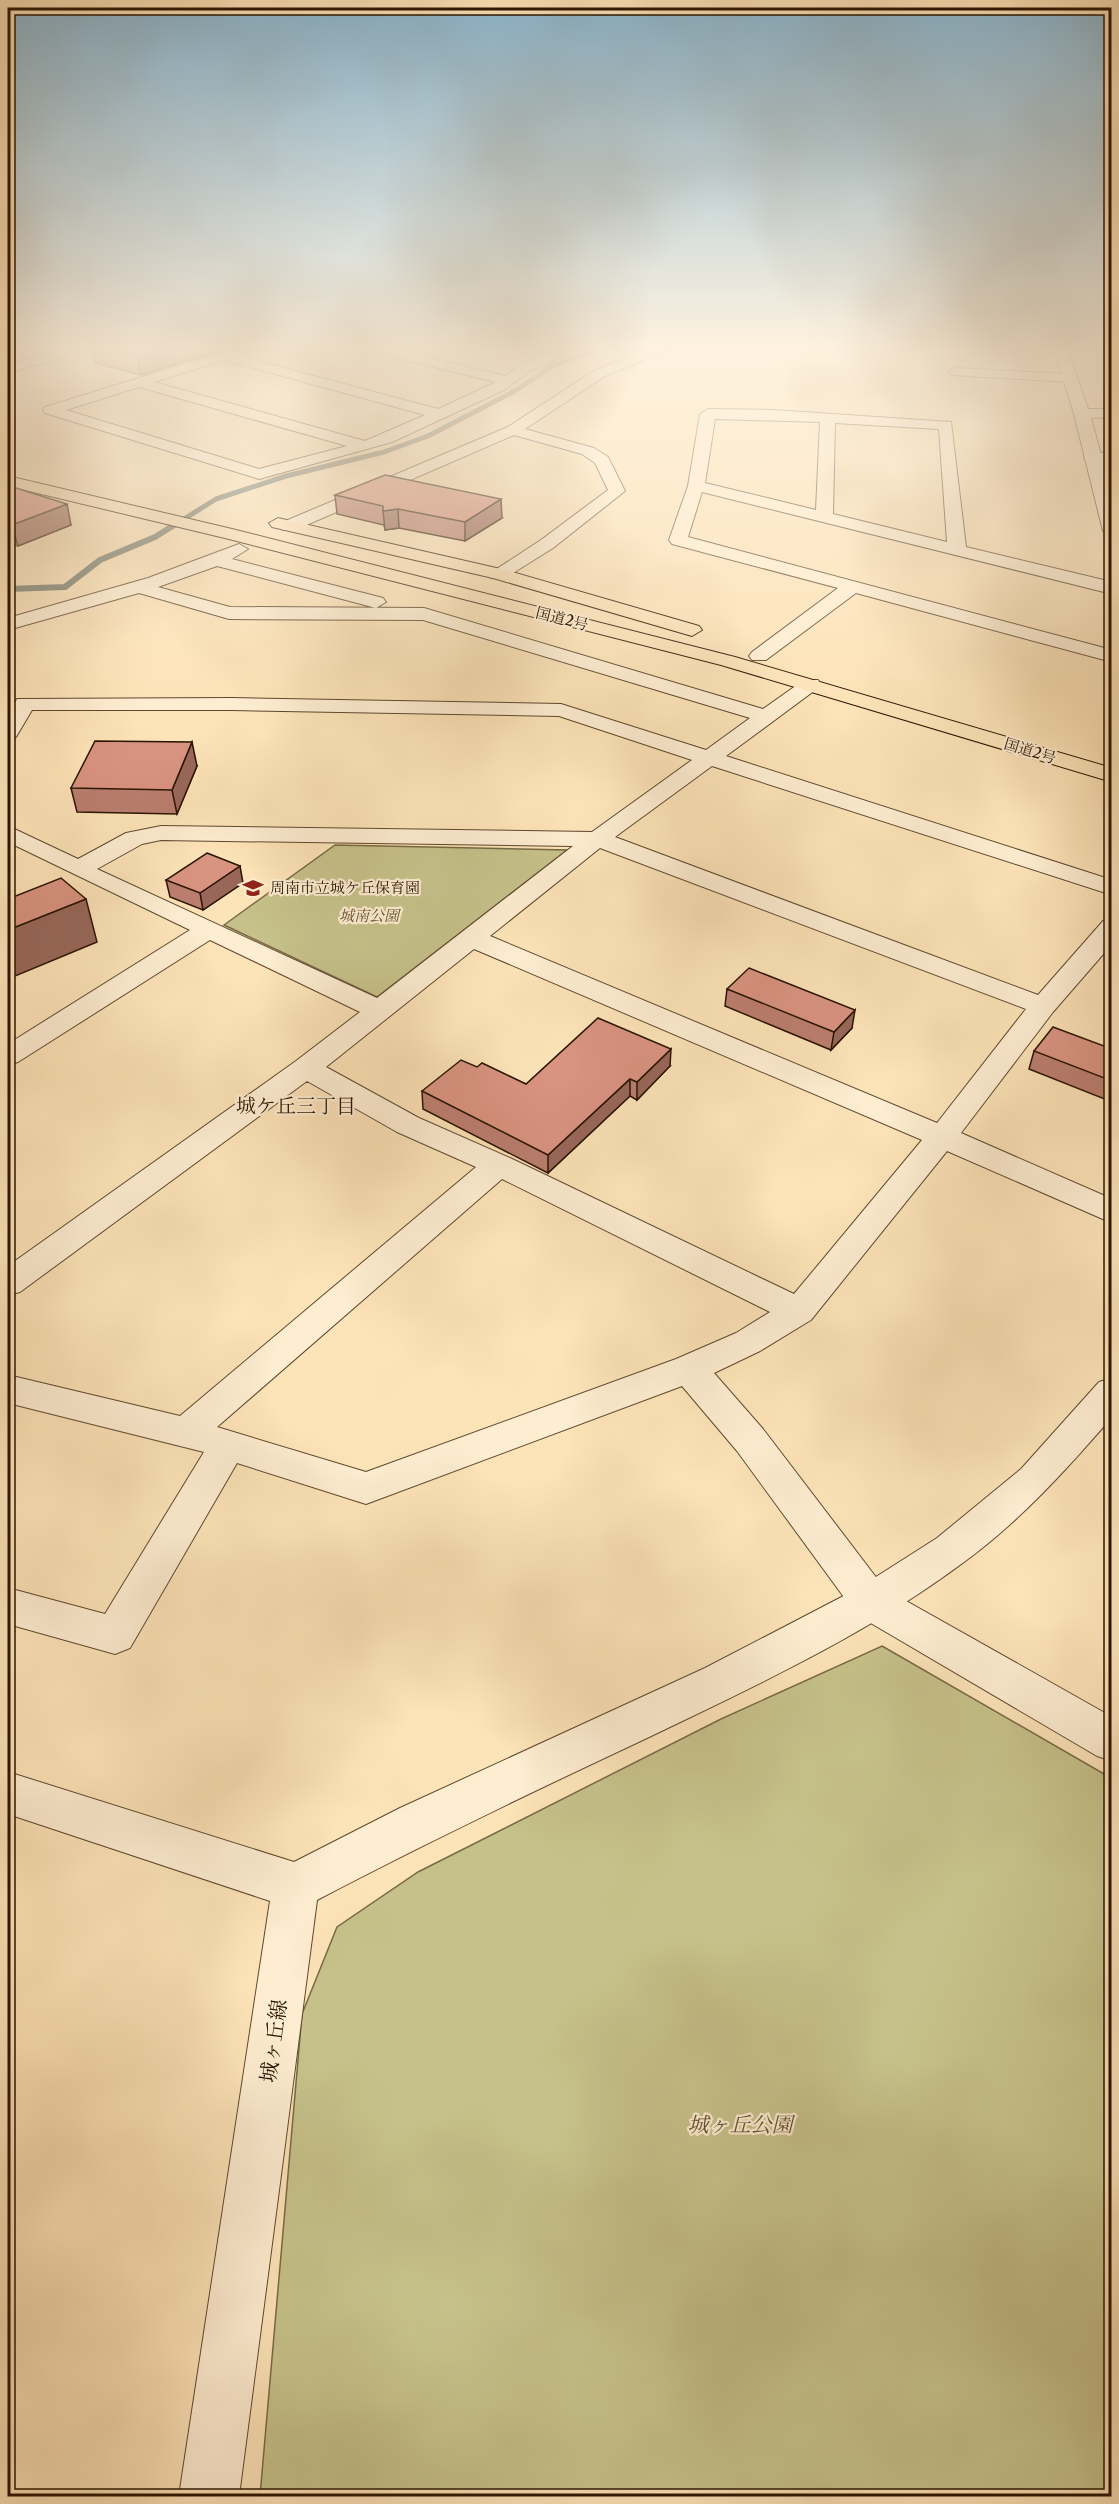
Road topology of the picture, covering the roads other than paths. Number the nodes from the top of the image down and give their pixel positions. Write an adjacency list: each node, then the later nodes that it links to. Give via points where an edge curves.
1 (223, 463): 2 (street, via 259,474)
2 (295, 463)
3 (436, 463): 16 (street)
4 (603, 463): 21 (street, via 617,491 547,544)
5 (700, 463): 11 (street)
6 (826, 463): 15 (street)
7 (949, 463): 19 (street)
8 (1094, 463): 12 (street)
9 (8, 471): 10 (highway, 国道2号)
10 (18, 484): 13 (highway); 13 (highway, 国道2号)
11 (696, 486): 15 (street); 23 (street, via 678,540)
12 (1109, 507): 17 (street)
13 (153, 515): 18 (highway, via 181,535); 27 (highway, 国道2号, via 211,523)
14 (255, 518): 16 (highway)
15 (824, 518): 19 (street)
16 (289, 526): 21 (highway)
17 (1112, 531)
18 (239, 549): 20 (street); 27 (highway, via 467,607)
19 (957, 551): 24 (street)
20 (216, 560): 22 (street); 25 (street)
21 (498, 574): 27 (highway, via 693,630)
22 (138, 587): 25 (street, via 230,613); 26 (street)
23 (852, 587): 28 (street); 29 (street)
24 (1112, 588)
25 (424, 614): 31 (street)
26 (8, 624)
27 (730, 655): 28 (highway, 国道2号); 30 (highway, 国道2号)
28 (759, 656): 33 (highway, 国道2号)
29 (1112, 656)
30 (811, 684): 31 (street); 35 (highway, 国道2号)
31 (765, 716): 34 (street)
32 (8, 732): 34 (street, via 26,704 561,710)
33 (1112, 756)
34 (708, 758): 37 (street); 39 (street)
35 (1112, 775)
36 (8, 833): 38 (street)
37 (597, 839): 38 (street, via 161,833 135,838); 42 (street); 43 (street)
38 (78, 869): 41 (street)
39 (1112, 888)
40 (1112, 927): 43 (street)
41 (209, 929): 44 (street); 45 (street)
42 (472, 938): 44 (street); 47 (street)
43 (1043, 1006): 47 (street)
44 (379, 1010): 46 (street)
45 (8, 1056)
46 (306, 1068): 48 (street, via 408,1125); 50 (street)
47 (942, 1137): 49 (street); 51 (street)
48 (499, 1165): 51 (street); 55 (street)
49 (1112, 1212)
50 (8, 1283)
51 (799, 1311): 52 (street, via 748,1342)
52 (689, 1369): 56 (street, via 366,1488); 57 (street, via 750,1440)
53 (8, 1389): 55 (street)
54 (1112, 1392): 57 (street, via 1034,1480 951,1550)
55 (186, 1432): 56 (street)
56 (228, 1445): 58 (street, via 115,1635)
57 (872, 1602): 59 (street); 61 (street, via 720,1682 416,1824)
58 (8, 1606)
59 (1112, 1741)
60 (8, 1793): 61 (street)
61 (296, 1886): 62 (street, 城ヶ丘線)
62 (209, 2496)

